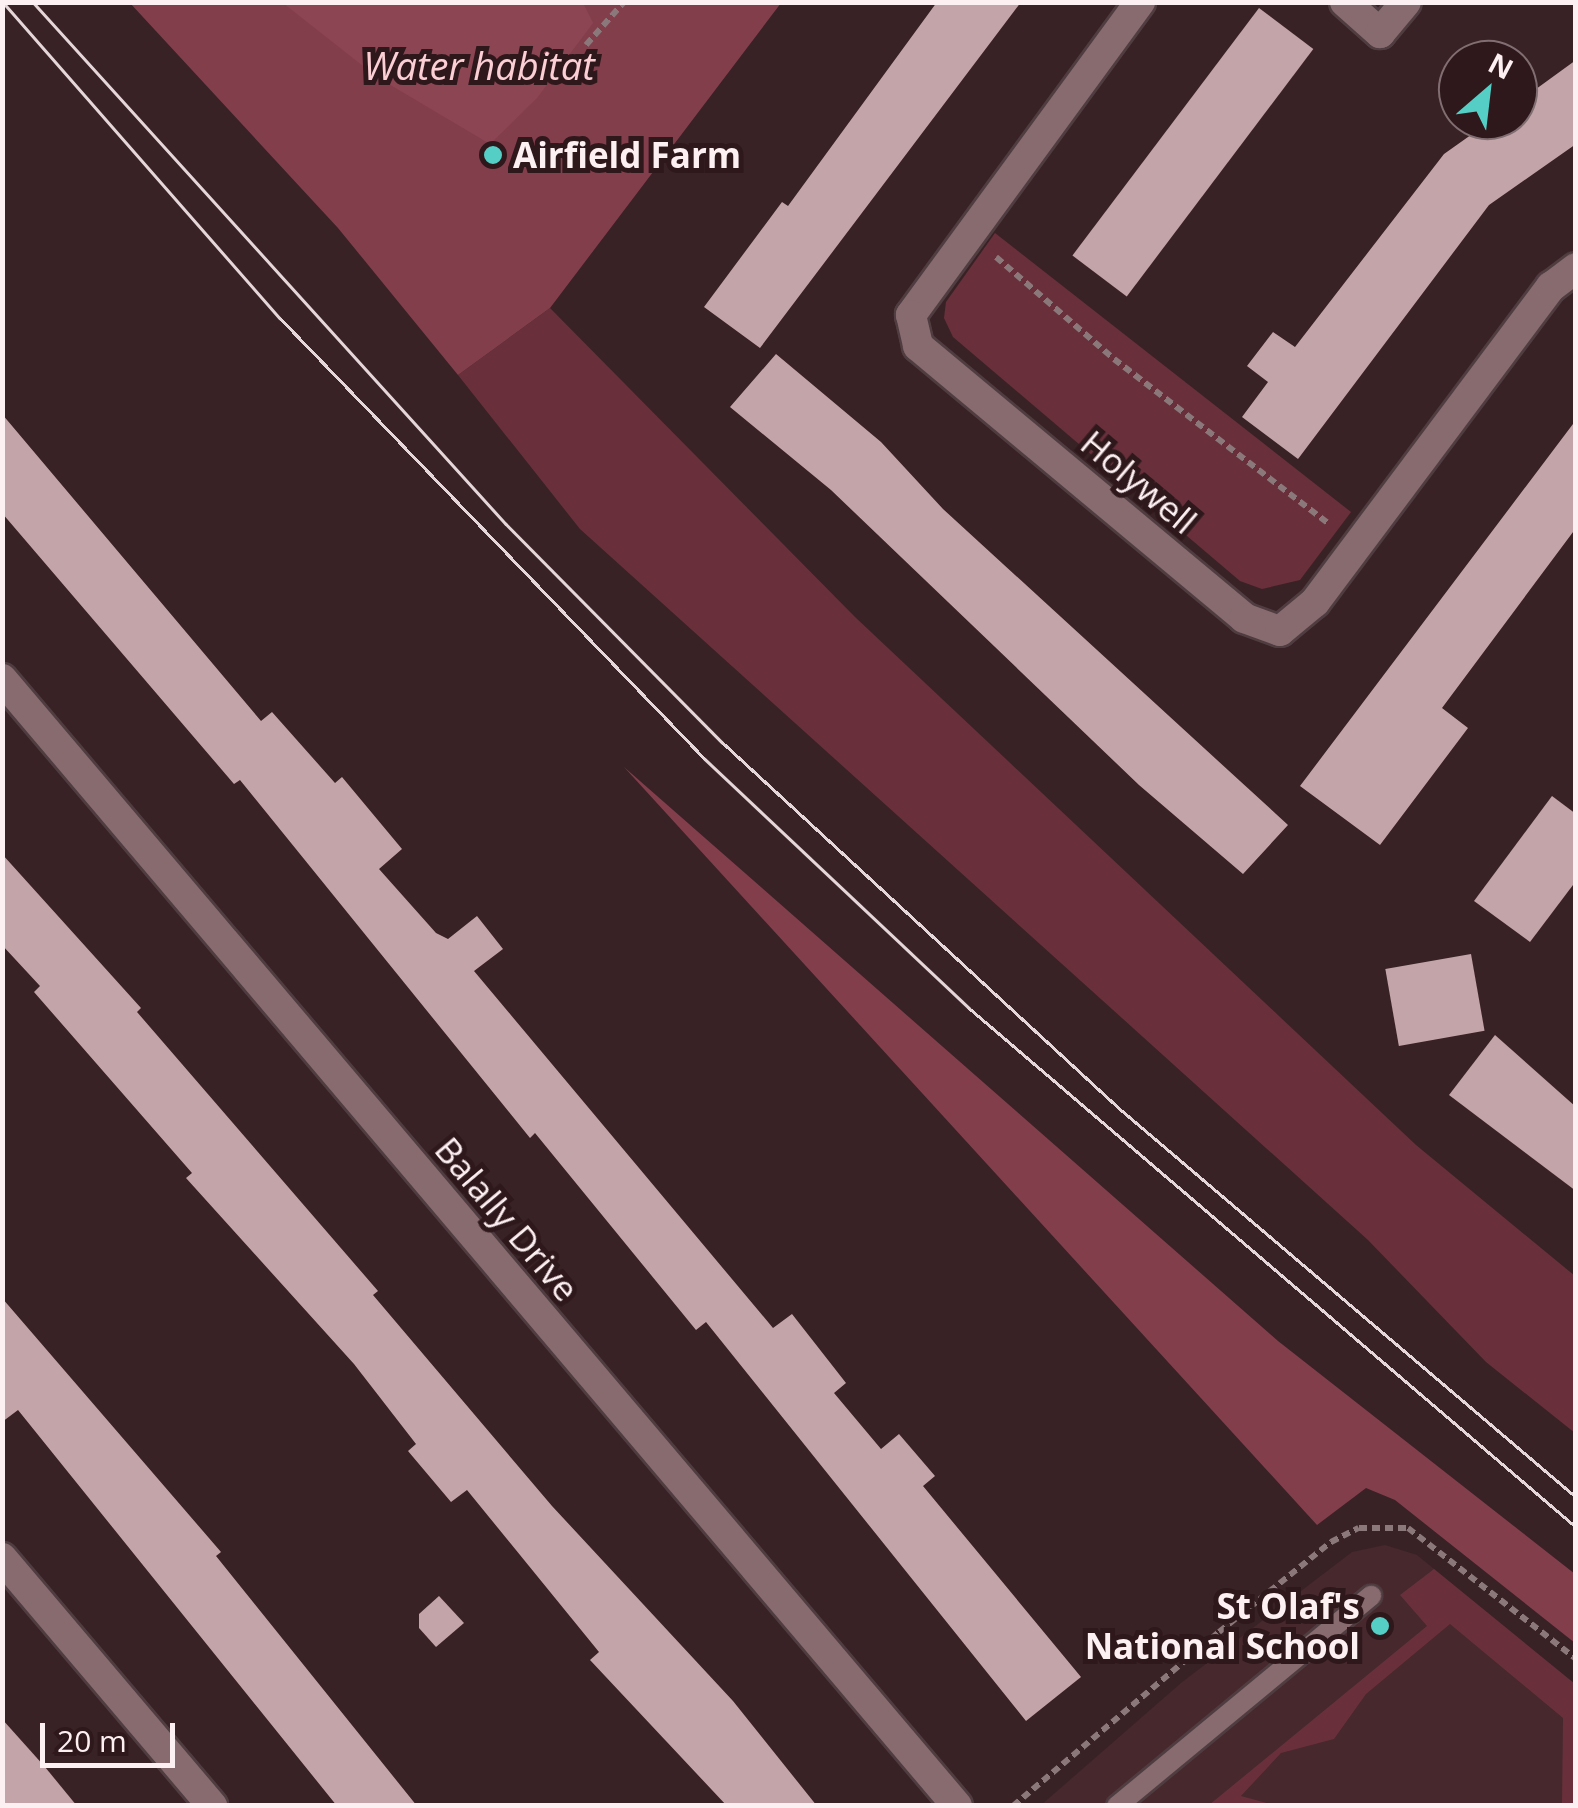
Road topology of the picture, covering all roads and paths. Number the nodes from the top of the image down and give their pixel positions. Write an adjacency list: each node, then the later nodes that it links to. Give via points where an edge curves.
1 (624, 2): 5 (path)
2 (1140, 2): 6 (street, Holywell)
3 (1345, 2): 4 (street, via 1380,33)
4 (1406, 2)
5 (586, 45)
6 (968, 233): 8 (path, via 1114,359); 8 (street, Holywell, via 911,316 918,346 1244,618 1280,630 1315,602)
7 (1576, 268): 8 (street, Holywell, via 1551,286)
8 (1358, 546)
9 (2, 679): 13 (street, Balally Drive)
10 (2, 1558): 12 (street)
11 (1371, 1596): 14 (lane)
12 (212, 1806)
13 (957, 1806)
14 (1116, 1806)

